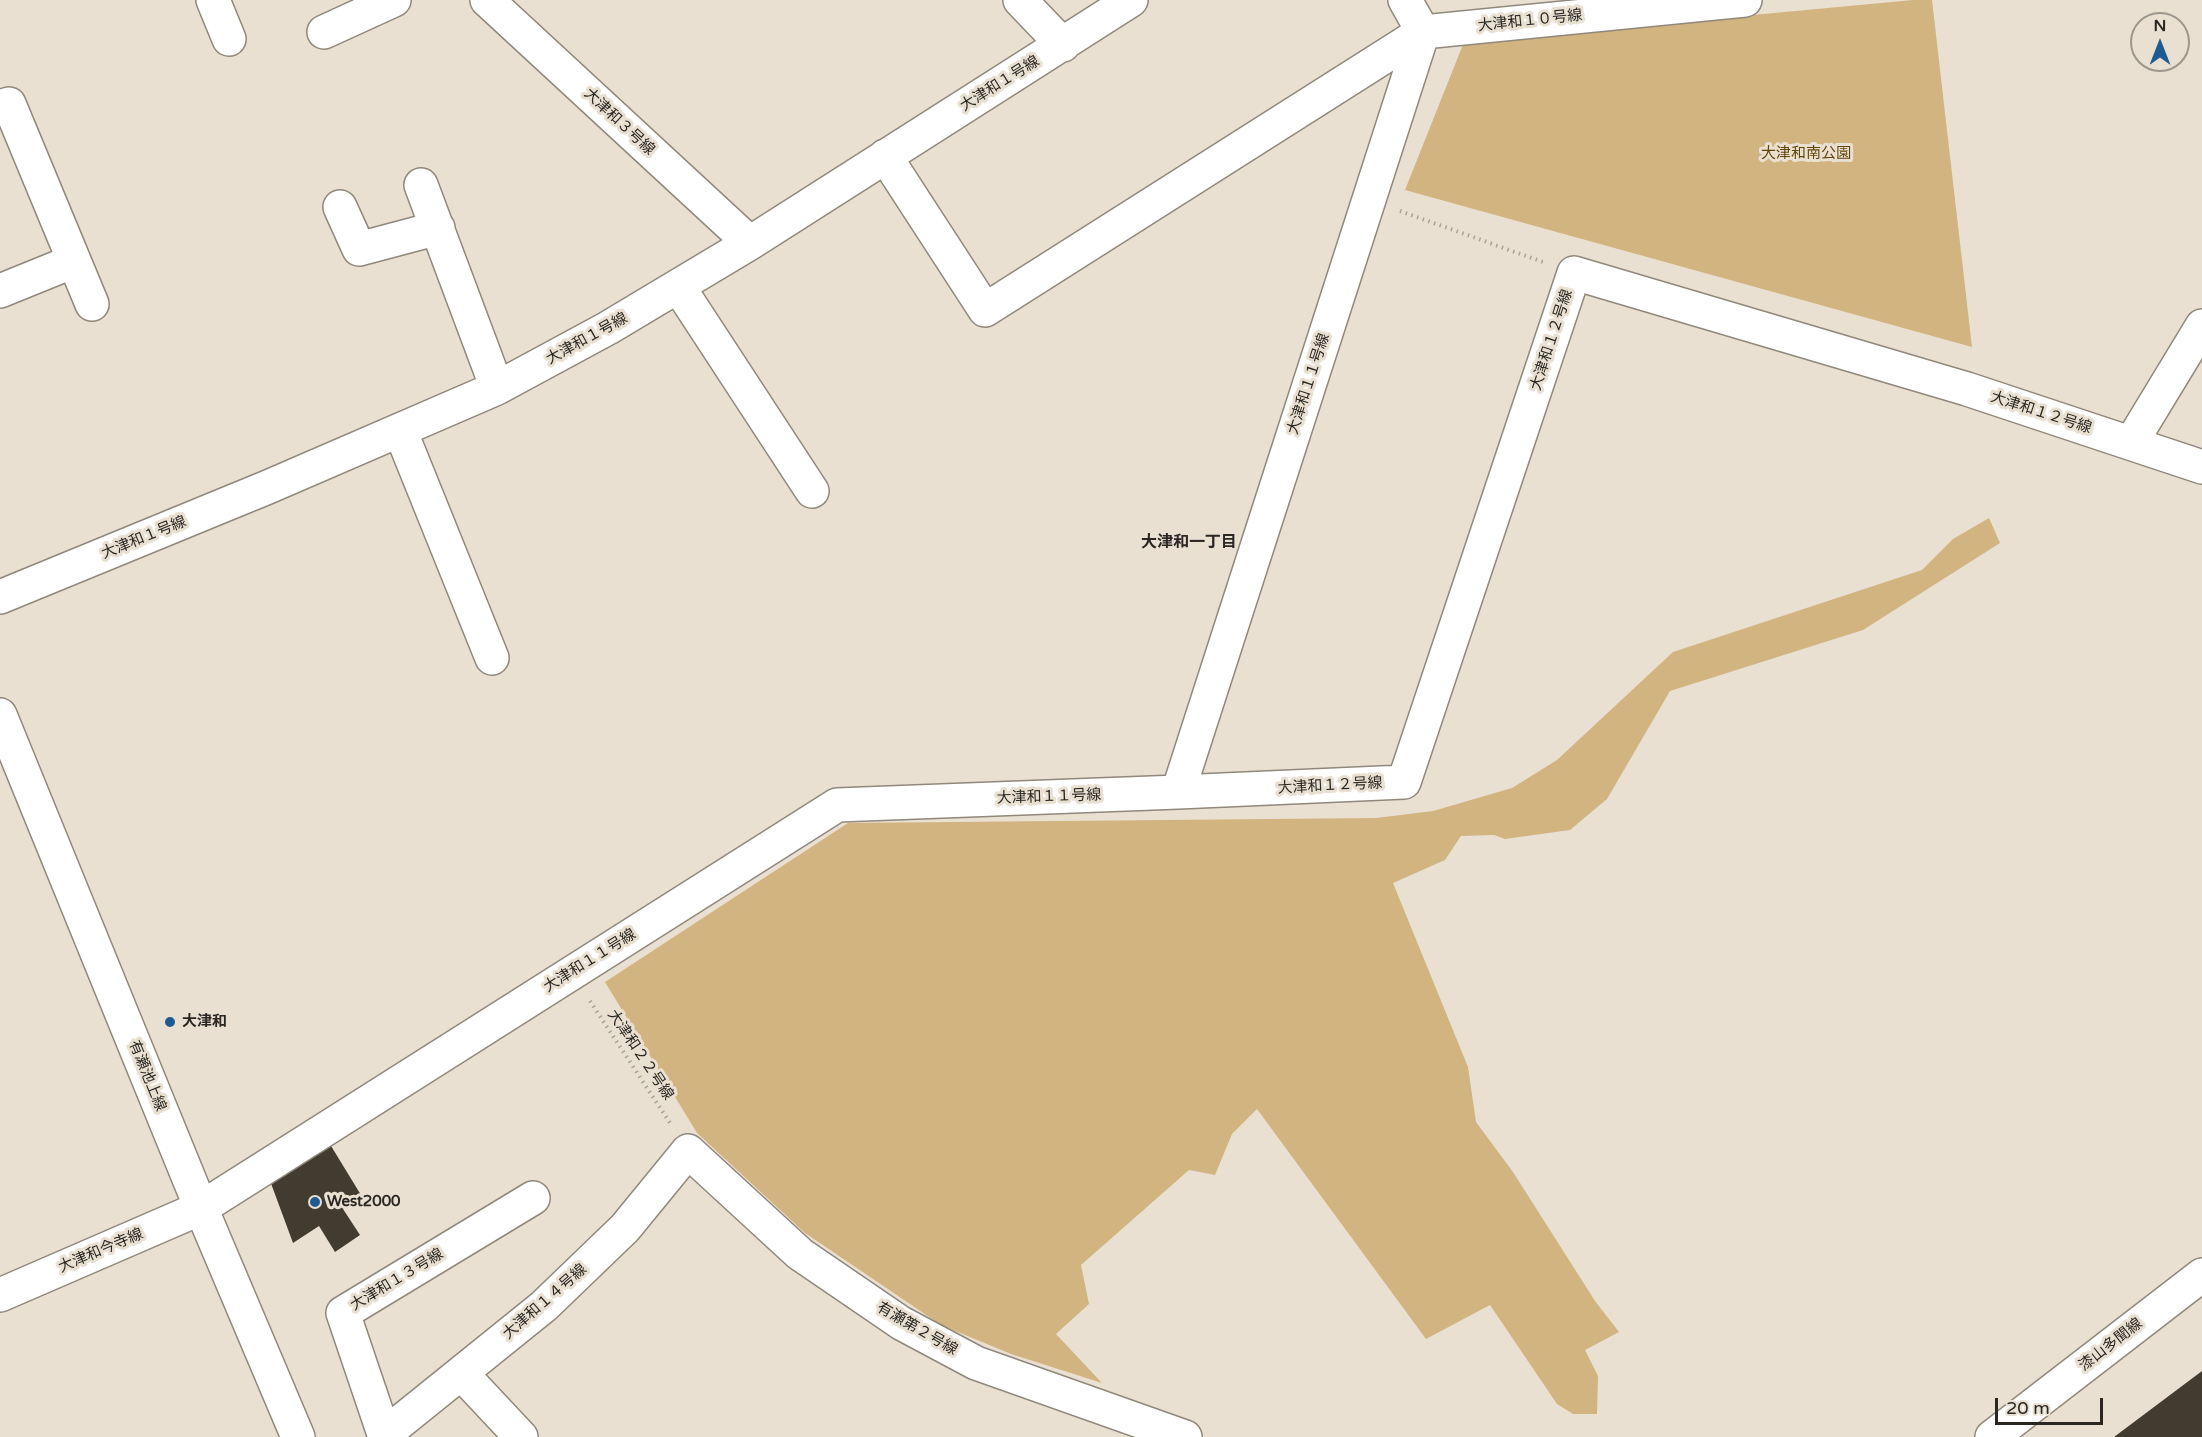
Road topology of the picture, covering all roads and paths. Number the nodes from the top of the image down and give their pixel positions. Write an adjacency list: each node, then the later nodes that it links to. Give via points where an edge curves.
1 (213, 0): 10 (street)
2 (394, 0): 8 (street)
3 (487, 0): 18 (street, 大津和３号線)
4 (1020, 0): 11 (street)
5 (1131, 0): 11 (street, 大津和１号線)
6 (1405, 0): 9 (street)
7 (1745, 0): 9 (street, 大津和１０号線)
8 (324, 32)
9 (1423, 32): 13 (street, via 985,310); 15 (street, 大津和１１号線)
10 (229, 39)
11 (1063, 45): 13 (street, 大津和１号線)
12 (0, 107): 19 (street, via 9,104)
13 (885, 156): 18 (street, 大津和１号線)
14 (421, 184): 17 (street)
15 (1369, 199): 20 (path); 33 (street, 大津和１１号線)
16 (340, 207): 17 (street, via 359,249)
17 (438, 228): 25 (street)
18 (750, 243): 21 (street, 大津和１号線)
19 (74, 261): 22 (street); 23 (street)
20 (1574, 273): 27 (street, 大津和１２号線, via 1967,389); 33 (street, 大津和１２号線, via 1404,782)
21 (678, 286): 25 (street, 大津和１号線); 29 (street)
22 (0, 291)
23 (92, 304)
24 (2202, 326): 27 (street)
25 (497, 388): 26 (street, 大津和１号線)
26 (400, 430): 30 (street, 大津和１号線); 31 (street)
27 (2131, 443): 28 (street, 大津和１２号線)
28 (2202, 467)
29 (812, 491)
30 (0, 597)
31 (492, 658)
32 (0, 715): 37 (street, 有瀬池上線)
33 (1178, 792): 34 (street, 大津和１１号線, via 837,805)
34 (571, 973): 35 (path, 大津和２２号線); 37 (street, 大津和１１号線)
35 (688, 1151): 40 (street, 大津和１４号線, via 625,1228 544,1306); 45 (street, 有瀬第２号線, via 800,1254 901,1323 976,1363)
36 (533, 1198): 42 (street, 大津和１３号線, via 343,1313)
37 (201, 1208): 39 (street, 大津和今寺線); 43 (street, 有瀬池上線)
38 (2202, 1275): 41 (street, 漆山多聞線)
39 (0, 1295)
40 (461, 1373): 42 (street, 大津和１４号線); 44 (street)
41 (1997, 1435)
42 (384, 1436)
43 (298, 1437)
44 (521, 1437)
45 (1185, 1437)

